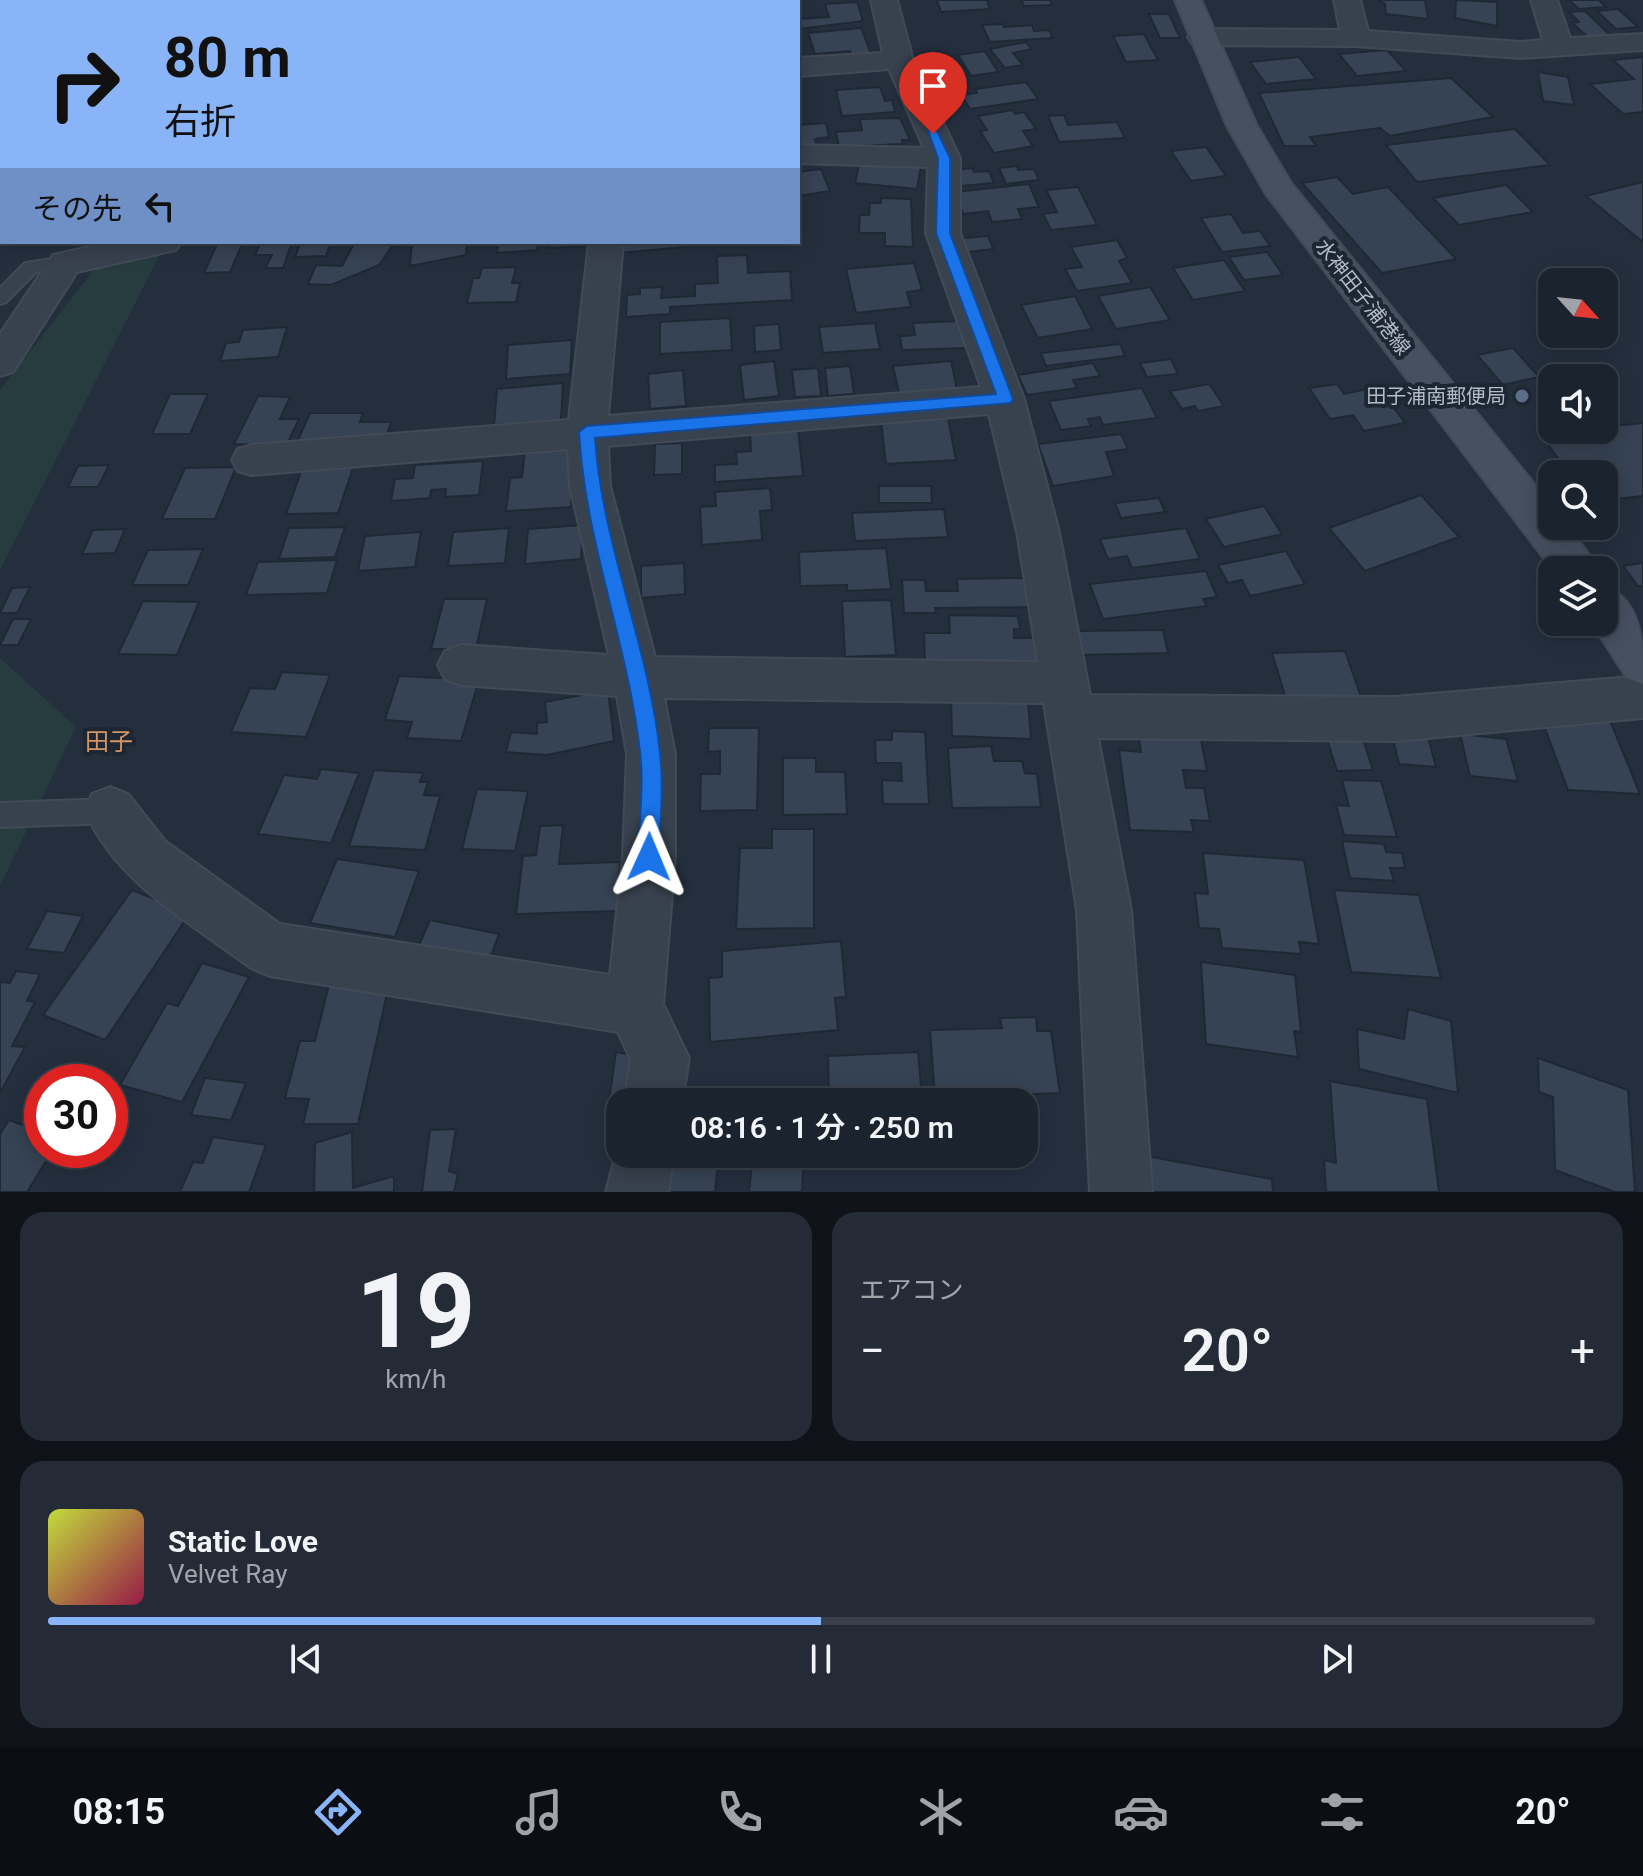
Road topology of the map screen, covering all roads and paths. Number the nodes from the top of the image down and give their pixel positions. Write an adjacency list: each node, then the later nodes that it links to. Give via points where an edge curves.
1 (884, 0): 9 (street)
2 (1188, 0): 5 (main road, 水神田子浦港線)
3 (1347, 0): 6 (street)
4 (1544, 0): 8 (street)
5 (1202, 37): 6 (street); 21 (main road, 水神田子浦港線, via 1242,126 1277,187)
6 (1356, 38): 8 (street, via 1520,50)
7 (1643, 42): 8 (street)
8 (1559, 47)
9 (899, 60): 10 (street); 12 (street)
10 (800, 67)
11 (800, 154): 12 (street)
12 (944, 158): 18 (street, via 943,233)
13 (146, 244): 15 (street)
14 (606, 244): 19 (street)
15 (72, 252): 16 (lane, via 31,267); 17 (street)
16 (0, 298)
17 (0, 363)
18 (1005, 399): 19 (street); 27 (street, via 1038,532)
19 (587, 432): 20 (street); 25 (street, via 590,486)
20 (252, 460)
21 (1567, 556)
22 (1618, 626): 23 (main road)
23 (1643, 664)
24 (461, 665): 25 (street)
25 (637, 677): 27 (street); 30 (street, via 651,754 649,857)
26 (1643, 697): 27 (street, via 1395,719)
27 (1066, 700): 34 (street, via 1104,910)
28 (110, 811): 29 (lane); 30 (street, via 147,859 270,949)
29 (0, 815)
30 (635, 1007): 31 (street, via 660,1058)
31 (655, 1088)
32 (641, 1168): 33 (street)
33 (637, 1192)
34 (1121, 1192)

